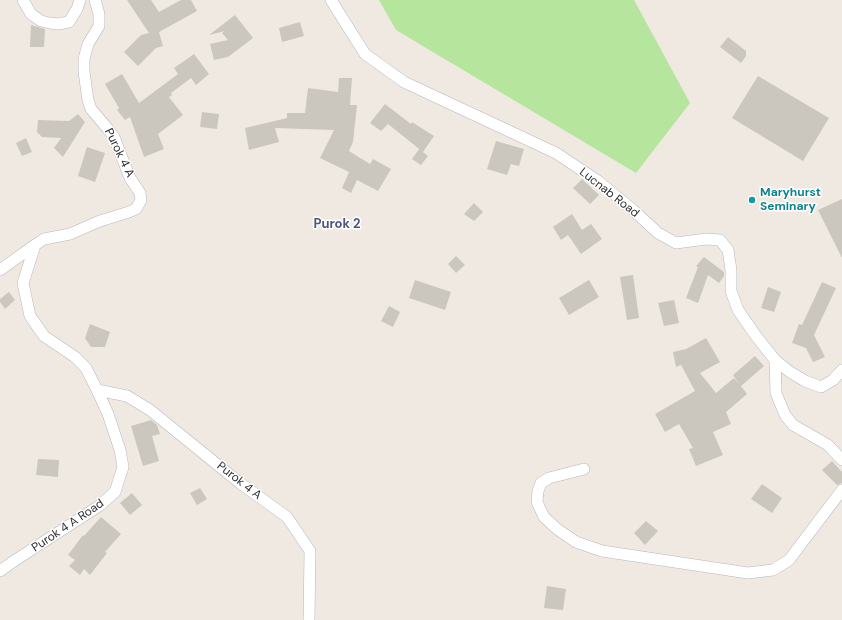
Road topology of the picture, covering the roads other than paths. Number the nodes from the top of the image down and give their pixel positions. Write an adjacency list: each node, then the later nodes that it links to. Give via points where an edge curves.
1 (23, 0): 2 (street, via 31,14 41,21 58,24 69,22)
2 (80, 0)
3 (95, 0): 5 (street, Purok 4 A, via 99,26 88,44 84,59 88,100 91,109 114,137 141,200 136,209 129,212)
4 (331, 0): 7 (street, Lucnab Road, via 365,54 404,82 556,153 598,181 658,233 676,243 720,240 728,250 731,291 738,310)
5 (35, 245): 6 (street); 9 (street, Purok 4 A Road, via 23,283 30,316 44,336 75,357 86,368)
6 (0, 270)
7 (775, 360): 8 (street, Lucnab Road, via 805,381 821,387 833,380); 10 (street, via 776,393 785,415 793,425 828,445)
8 (842, 370)
9 (98, 390): 13 (street, Purok 4 A Road, via 120,450 123,467 115,492 99,506); 14 (street, Purok 4 A, via 127,396 150,410 240,483 287,517 310,551)
10 (842, 460)
11 (584, 469): 12 (street, via 548,478 541,483 538,491 537,502 544,517 556,529 576,542 602,551 748,573 773,570 789,560)
12 (842, 490)
13 (0, 571)
14 (309, 620)

